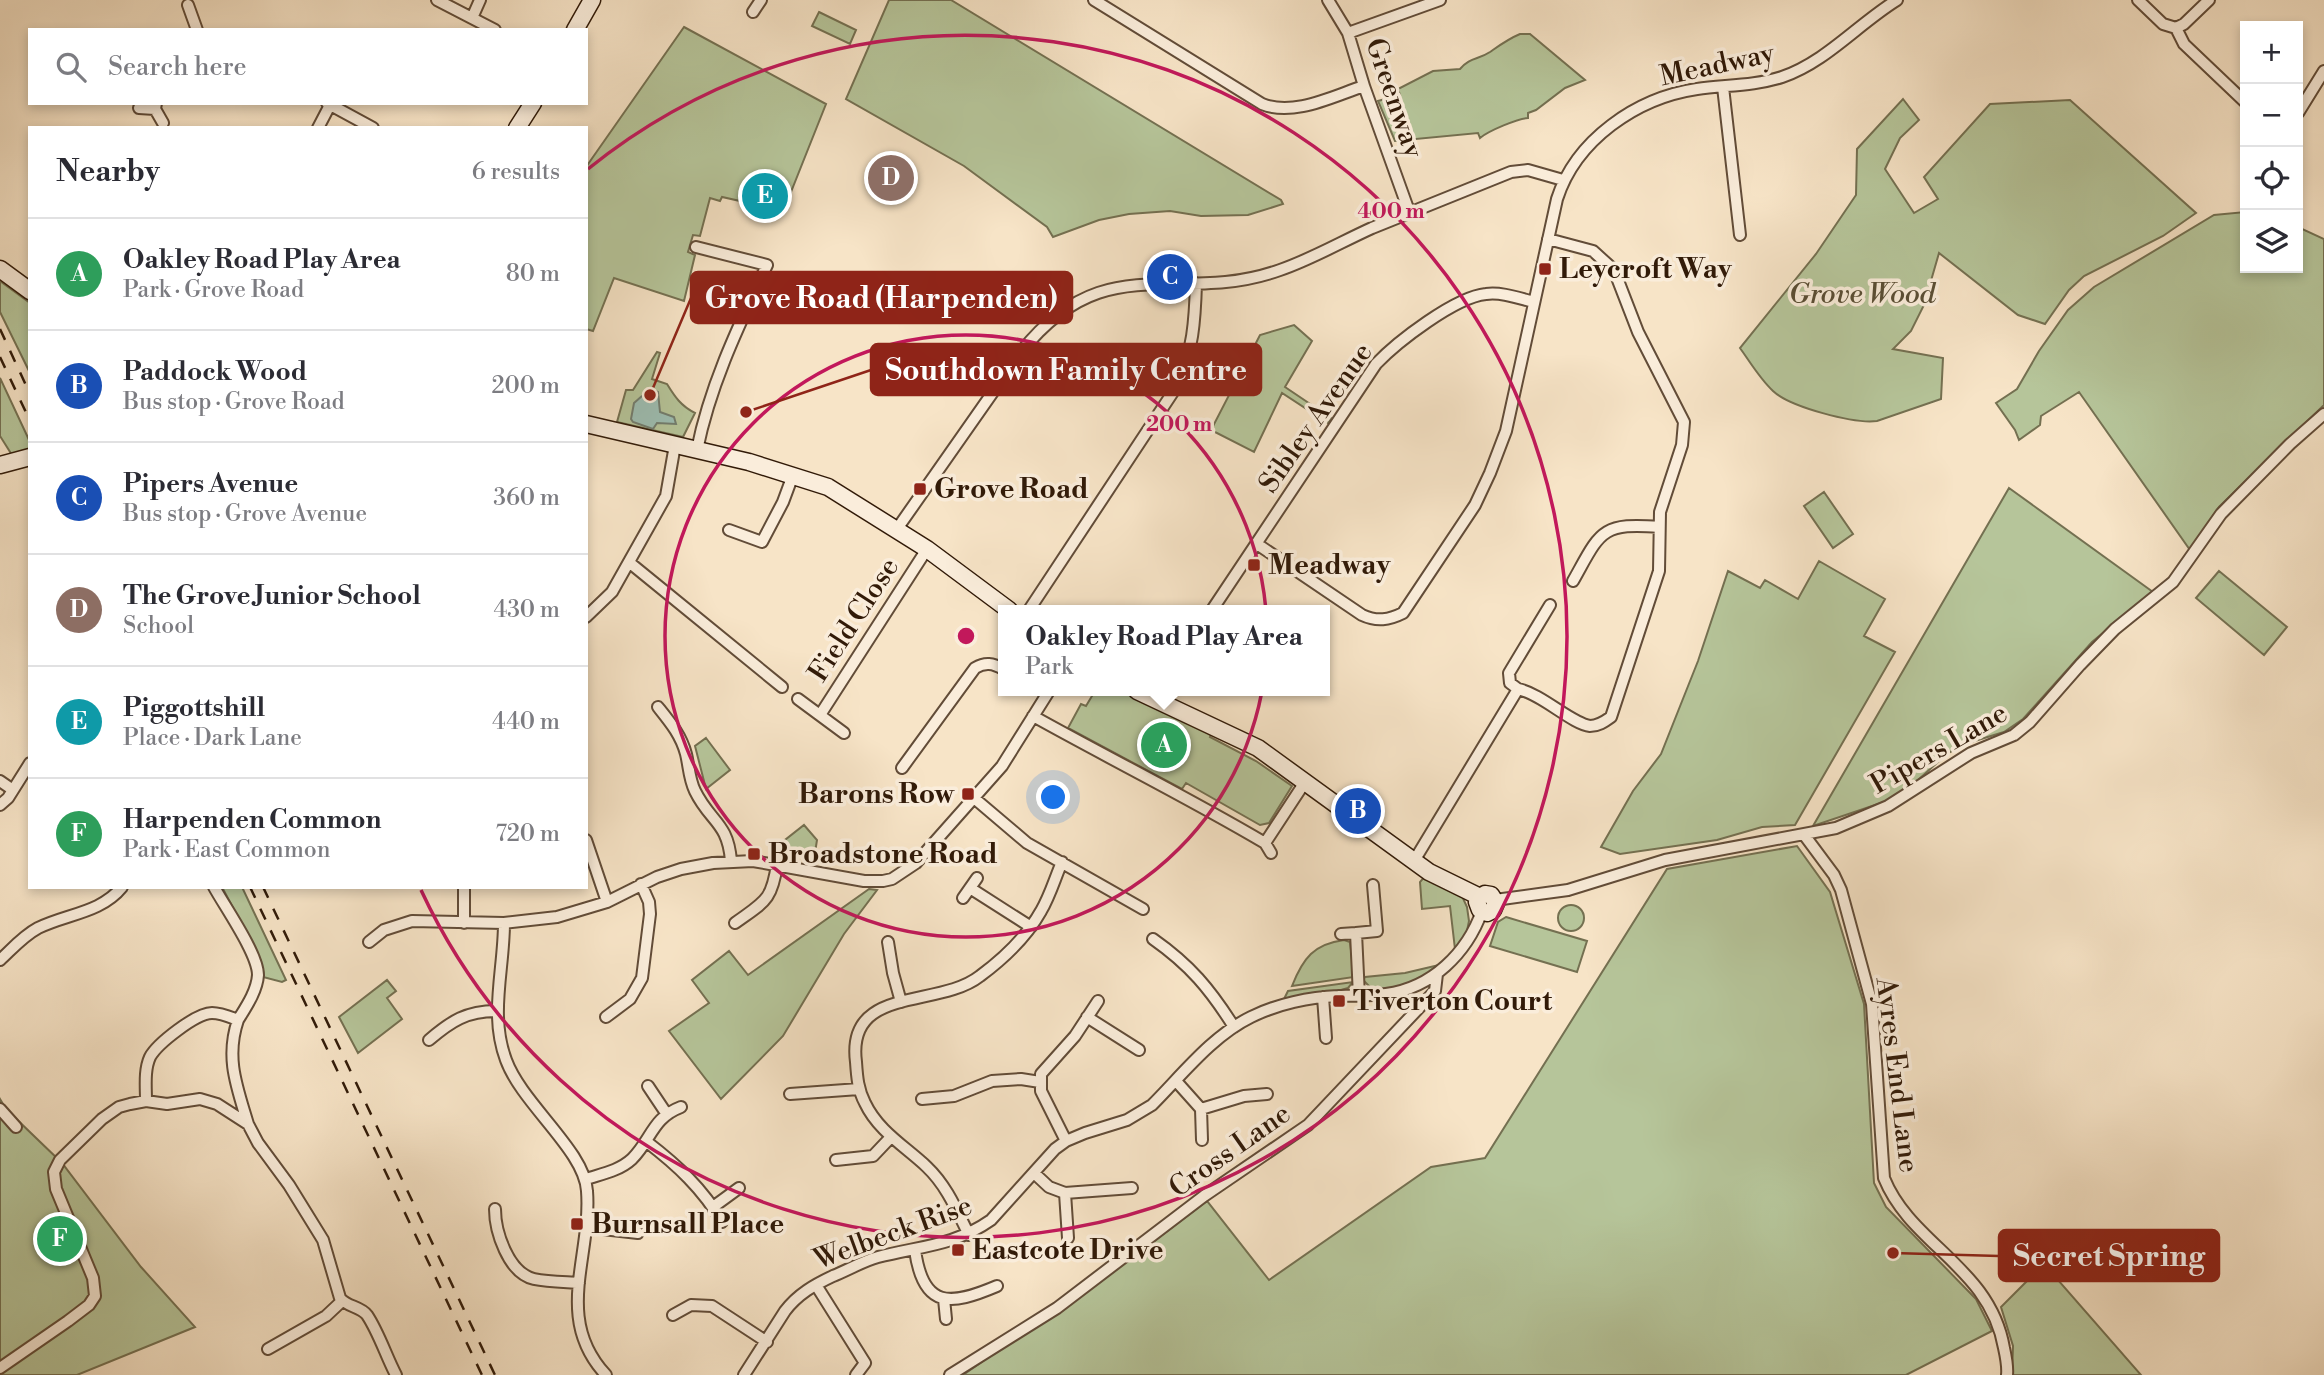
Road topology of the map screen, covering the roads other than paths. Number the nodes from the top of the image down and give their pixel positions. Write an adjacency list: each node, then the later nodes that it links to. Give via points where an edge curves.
1 (437, 0): 13 (street)
2 (480, 0): 13 (street)
3 (592, 0): 16 (street)
4 (761, 0): 12 (street)
5 (1094, 0): 20 (street, via 1274,108 1297,107)
6 (1328, 0): 18 (street, Greenway)
7 (1440, 0): 18 (street)
8 (1897, 0): 21 (street, Meadway, via 1802,68 1761,82)
9 (2138, 0): 17 (street, via 2164,24)
10 (2209, 0): 17 (street)
11 (188, 5): 14 (street)
12 (753, 12)
13 (471, 18): 15 (street)
14 (196, 28)
15 (491, 28)
16 (576, 28)
17 (2176, 28): 22 (street, via 2184,44)
18 (1348, 33): 20 (street, Greenway)
19 (2324, 71): 26 (street)
20 (1364, 86): 34 (street, Greenway)
21 (1723, 87): 33 (street, Meadway, via 1671,95 1633,110 1588,146); 35 (street)
22 (2240, 97)
23 (328, 105): 30 (street)
24 (330, 105): 31 (street)
25 (532, 105): 32 (street)
26 (2303, 105)
27 (155, 106): 28 (street); 29 (street)
28 (139, 108)
29 (163, 123)
30 (319, 126)
31 (369, 126)
32 (518, 126)
33 (1563, 180): 34 (street, via 1519,170); 36 (street, Meadway)
34 (1410, 214): 39 (street, via 1277,271 1227,282)
35 (1740, 235)
36 (1548, 239): 41 (street, Meadway); 49 (street, via 1593,251 1614,270 1638,332 1684,422 1682,445)
37 (695, 247): 45 (street, via 767,265 722,366 703,418)
38 (0, 270): 40 (street)
39 (1196, 283): 50 (street, via 1109,289 1076,302 1042,327); 57 (street, via 1193,340 1177,386)
40 (28, 290)
41 (1534, 302): 52 (street, Sibley Avenue, via 1479,295 1398,342 1376,365); 52 (street, Meadway, via 1506,430 1490,473 1475,505 1403,613 1388,620 1362,615)
42 (2324, 414): 78 (street, Pipers Lane, via 2221,514 2173,582 2115,629 2014,735 1971,752 1888,806 1836,828)
43 (588, 424): 44 (street)
44 (675, 445): 45 (street); 54 (street, via 666,496)
45 (698, 450): 48 (street)
46 (28, 458): 47 (street)
47 (0, 466)
48 (793, 475): 50 (street, via 828,487); 51 (street, via 762,542)
49 (1658, 527): 55 (street, via 1623,526 1605,532); 63 (street, via 1659,572 1611,717 1597,725 1583,724)
50 (897, 529): 53 (street)
51 (729, 530)
52 (1257, 544): 58 (street, Sibley Avenue)
53 (927, 549): 56 (street); 68 (street, Field Close)
54 (630, 563): 60 (street, via 604,601); 62 (street)
55 (1573, 581)
56 (1002, 605)
57 (1032, 605)
58 (1215, 605)
59 (1550, 605): 63 (street, via 1509,673 1510,683)
60 (588, 615)
61 (998, 666): 72 (street, via 986,663 975,668)
62 (782, 687)
63 (1518, 689): 80 (street)
64 (1046, 696): 69 (street)
65 (1157, 696): 74 (street, via 1258,748)
66 (798, 699): 68 (street, Field Close)
67 (658, 707): 81 (street, via 683,744 696,794 727,837)
68 (820, 715): 70 (street, Field Close)
69 (1033, 716): 74 (street, via 1199,804 1268,848); 76 (street, via 1002,766)
70 (844, 733)
71 (28, 766): 75 (street)
72 (901, 768)
73 (0, 781): 75 (street)
74 (1306, 782): 80 (street)
75 (13, 790): 77 (street)
76 (974, 798): 82 (street, via 1027,843); 83 (street, via 916,863 892,879 864,881)
77 (0, 805)
78 (1805, 835): 91 (street, Pipers Lane, via 1665,860 1568,890); 163 (street, Ayres End Lane, via 1840,890 1872,1004 1884,1178 1903,1211 1974,1283 1995,1316)
79 (588, 846): 90 (street)
80 (1414, 861): 91 (street)
81 (731, 862): 83 (street); 84 (street, via 681,869)
82 (1062, 862): 92 (street); 96 (street)
83 (777, 864): 95 (street, via 770,894)
84 (641, 884): 90 (street); 109 (street, via 650,914 642,978 630,999)
85 (1373, 885): 97 (street, via 1377,931)
86 (120, 889): 102 (street, via 93,908 33,931)
87 (215, 889): 111 (street, via 253,956 258,975)
88 (464, 889): 93 (street)
89 (963, 898): 96 (street, via 973,883)
90 (607, 902): 94 (street, via 557,917)
91 (1486, 903): 103 (street, Cross Lane, via 1468,942)
92 (1143, 909)
93 (464, 923): 94 (street); 100 (street, via 403,923)
94 (504, 923): 108 (street)
95 (735, 923)
96 (1031, 927): 107 (street, via 969,984)
97 (1356, 933): 98 (street); 104 (street)
98 (1341, 934)
99 (1153, 939): 112 (street, via 1205,983)
100 (369, 942)
101 (888, 942): 107 (street)
102 (0, 960)
103 (1437, 974): 104 (street, Welbeck Rise, via 1396,992); 162 (street, Cross Lane, via 1435,991 1308,1125 1204,1196 1057,1308)
104 (1359, 996): 105 (street, Welbeck Rise)
105 (1323, 997): 112 (street, Welbeck Rise, via 1266,1010); 113 (street)
106 (1098, 1001): 110 (street)
107 (901, 1002): 119 (street, via 867,1018 857,1031 854,1051)
108 (496, 1011): 114 (street, via 473,1012 456,1019); 136 (street, via 500,1040 515,1080 576,1159)
109 (607, 1017)
110 (1087, 1017): 115 (street); 117 (street, via 1041,1074)
111 (238, 1020): 123 (street, via 202,1014 155,1051 147,1066); 128 (street, via 231,1058)
112 (1234, 1027): 116 (street, Welbeck Rise)
113 (1326, 1038)
114 (429, 1040)
115 (1139, 1050)
116 (1176, 1082): 126 (street); 132 (street, Welbeck Rise, via 1127,1120)
117 (1040, 1083): 122 (street, via 992,1081 954,1096); 132 (street)
118 (648, 1086): 127 (street)
119 (859, 1089): 120 (street); 130 (street, via 866,1106)
120 (790, 1094)
121 (1267, 1094): 126 (street)
122 (922, 1099)
123 (146, 1101): 128 (street, via 209,1100); 157 (street, via 111,1111 60,1160 54,1172 56,1189 93,1278 96,1291 89,1305)
124 (681, 1107): 127 (street)
125 (0, 1109): 129 (street)
126 (1201, 1109): 131 (street)
127 (666, 1113): 133 (street)
128 (248, 1124): 152 (street, via 323,1240)
129 (16, 1127)
130 (891, 1137): 134 (street, via 873,1156); 145 (street, via 943,1184)
131 (1202, 1140)
132 (1066, 1141): 135 (street, Welbeck Rise)
133 (647, 1142): 136 (street, via 622,1167); 140 (street, via 676,1164)
134 (836, 1160)
135 (1034, 1173): 139 (street, via 1049,1187); 145 (street, Welbeck Rise, via 991,1220)
136 (586, 1179): 143 (street)
137 (739, 1188): 140 (street)
138 (1132, 1188): 139 (street)
139 (1065, 1193): 146 (street)
140 (713, 1207): 142 (street)
141 (495, 1209): 148 (street, via 498,1236 520,1272 533,1279)
142 (722, 1222)
143 (585, 1227): 144 (street); 148 (street)
144 (638, 1233)
145 (969, 1235): 147 (street, Welbeck Rise)
146 (1068, 1238)
147 (915, 1250): 149 (street, Welbeck Rise, via 875,1258); 151 (street, via 922,1280)
148 (579, 1283): 159 (street, via 582,1337)
149 (816, 1285): 155 (street, Welbeck Rise, via 792,1301); 161 (street, via 865,1363)
150 (998, 1286): 151 (street, via 964,1298)
151 (944, 1299): 154 (street)
152 (342, 1301): 156 (street, via 326,1316); 158 (street, via 367,1316)
153 (673, 1315): 155 (street, via 691,1305 712,1306)
154 (946, 1319)
155 (767, 1342): 160 (street, Welbeck Rise)
156 (268, 1349)
157 (0, 1368)
158 (396, 1375)
159 (606, 1375)
160 (744, 1375)
161 (856, 1375)
162 (950, 1375)
163 (2007, 1375)

